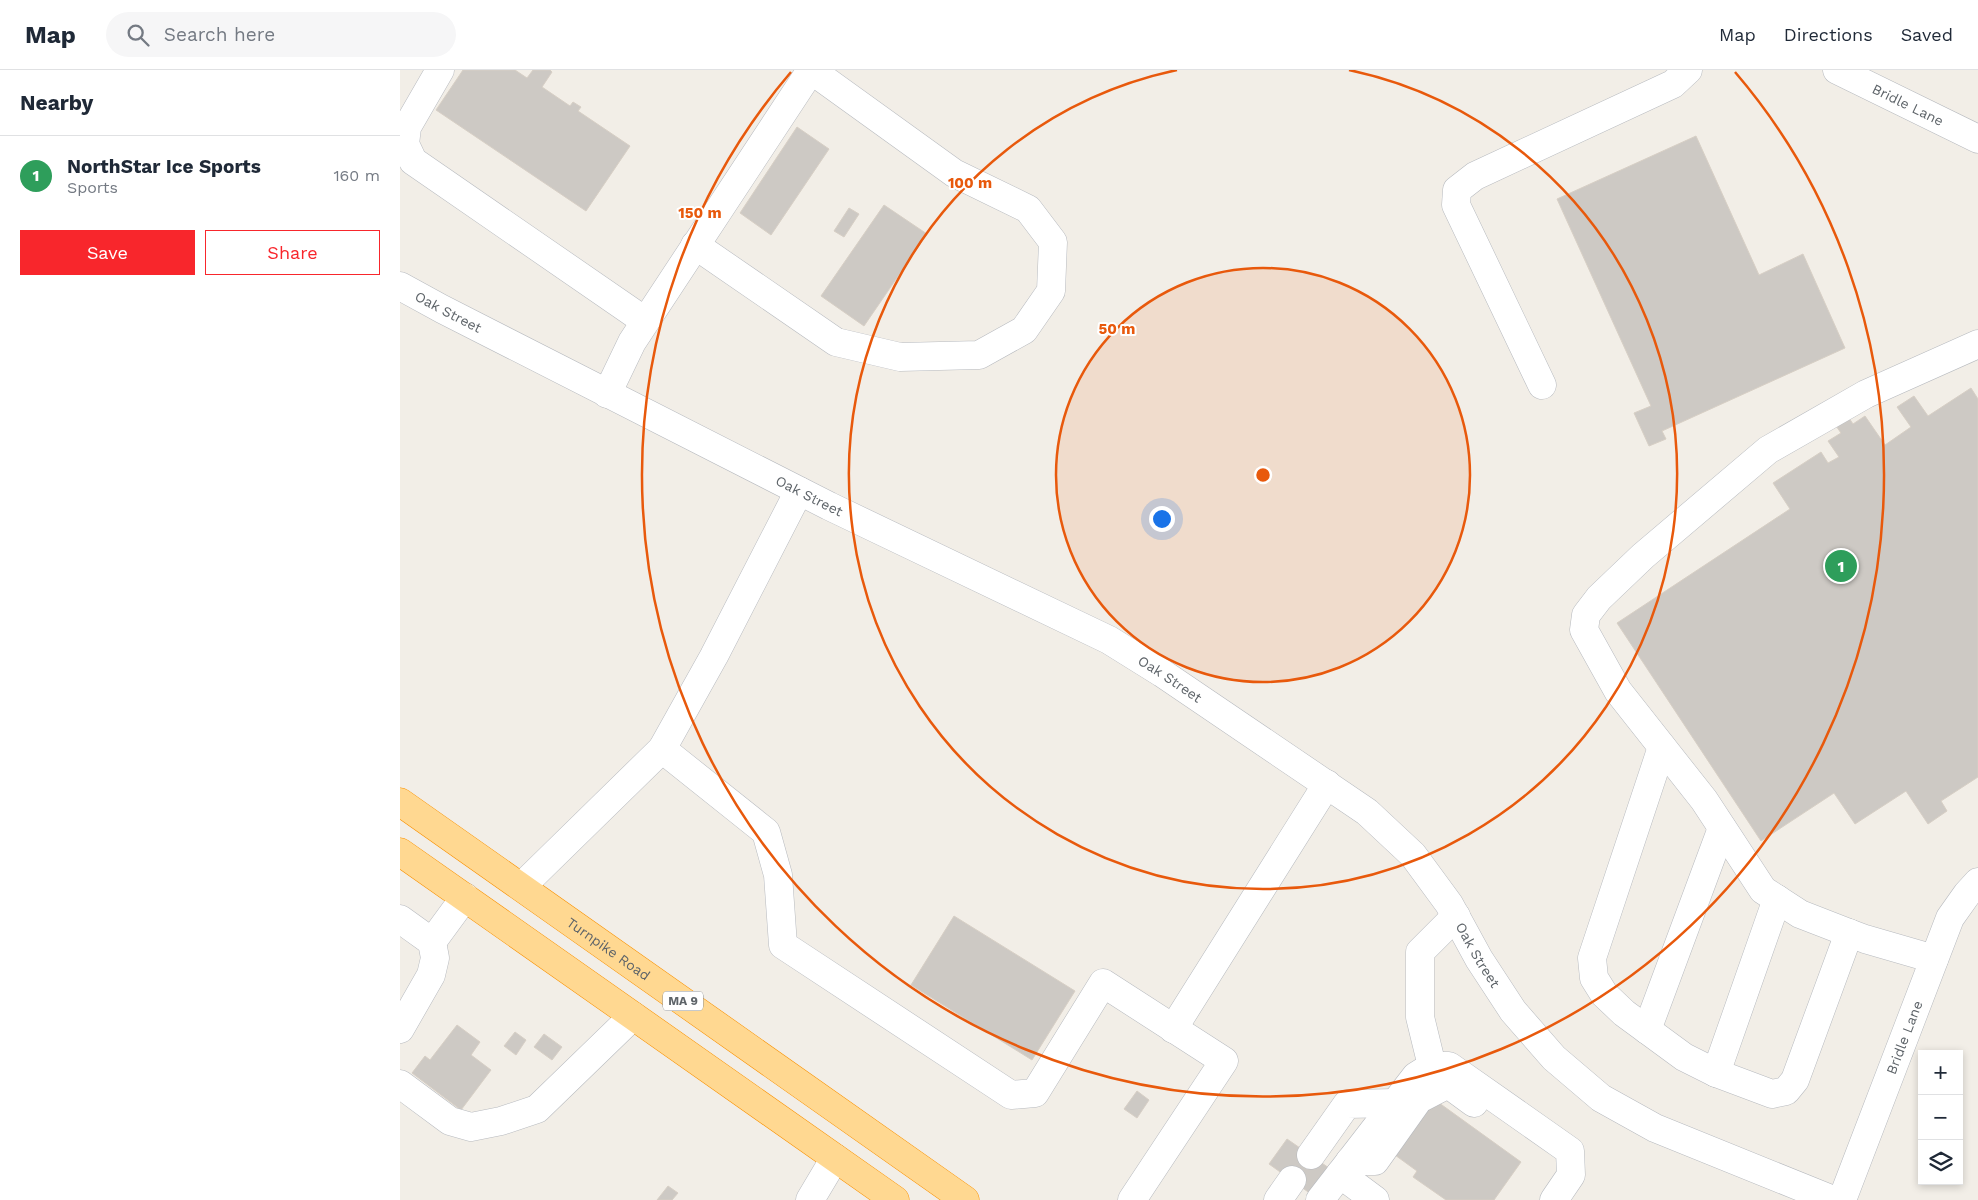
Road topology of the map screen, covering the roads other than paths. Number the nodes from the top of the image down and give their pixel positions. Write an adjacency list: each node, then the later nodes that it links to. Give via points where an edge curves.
1 (440, 70): 8 (street, via 407,127 405,144 413,161)
2 (811, 70): 6 (street); 6 (street, via 954,173 1028,209 1053,242 1051,290 1024,330 979,355 900,357 836,342)
3 (1688, 70): 10 (street, via 1673,84 1475,176 1457,190 1456,205)
4 (1837, 70): 5 (street, Bridle Lane)
5 (1978, 139)
6 (696, 245): 8 (street)
7 (400, 286): 11 (street, Oak Street)
8 (645, 321): 11 (street)
9 (1978, 344): 13 (street, via 1866,394 1768,450 1643,556 1599,598 1586,615 1584,630 1618,691)
10 (1542, 385)
11 (608, 394): 12 (street, Oak Street)
12 (799, 491): 14 (street); 15 (street, Oak Street, via 1109,640)
13 (1662, 747): 17 (street); 31 (street, via 1592,958 1594,978 1604,994)
14 (662, 749): 20 (street); 30 (street, via 766,832 778,875 784,945 1011,1095 1035,1092 1103,984)
15 (1327, 784): 23 (street, Oak Street, via 1367,812 1413,855); 30 (street)
16 (400, 802): 20 (highway, Turnpike Road / MA 9)
17 (1722, 828): 22 (street, via 1763,890); 31 (street)
18 (400, 852): 21 (highway)
19 (1978, 882): 27 (street, Bridle Lane, via 1950,918)
20 (522, 886): 42 (highway, Turnpike Road / MA 9)
21 (465, 898): 26 (street); 28 (highway)
22 (1777, 899): 25 (street, via 1800,914); 33 (street)
23 (1456, 916): 32 (street, via 1420,952 1420,1017); 47 (street, Oak Street, via 1513,1011 1554,1058 1601,1098 1655,1128)
24 (400, 919): 26 (street)
25 (1850, 933): 27 (street); 33 (street, via 1795,1080 1786,1091 1772,1094)
26 (432, 942): 29 (street, via 431,975)
27 (1934, 959): 48 (street, Bridle Lane)
28 (633, 1016): 34 (street, via 537,1109 502,1121 471,1127 450,1121); 38 (highway)
29 (400, 1029)
30 (1173, 1029): 43 (street, via 1224,1061)
31 (1647, 1030): 33 (street, via 1684,1057)
32 (1432, 1066): 35 (street, via 1416,1076); 36 (street, via 1449,1066)
33 (1716, 1073)
34 (400, 1084)
35 (1395, 1103): 37 (street, via 1347,1104); 39 (street)
36 (1570, 1151): 39 (street, via 1540,1151 1448,1084 1420,1099 1375,1161); 46 (street, via 1571,1175)
37 (1311, 1155)
38 (835, 1158): 40 (street); 41 (highway)
39 (1345, 1168): 44 (street); 45 (street)
40 (810, 1200)
41 (895, 1200)
42 (965, 1200)
43 (1132, 1200)
44 (1320, 1200)
45 (1375, 1200)
46 (1554, 1200)
47 (1833, 1200)
48 (1842, 1200)

